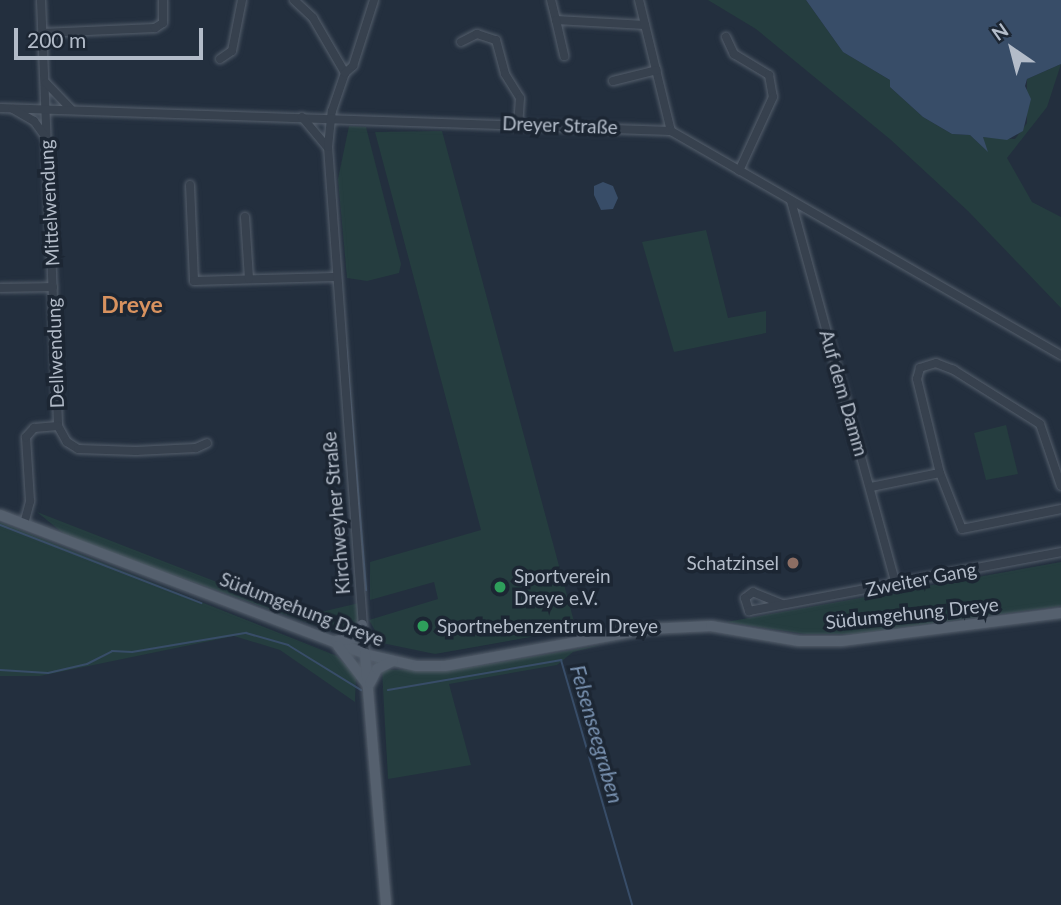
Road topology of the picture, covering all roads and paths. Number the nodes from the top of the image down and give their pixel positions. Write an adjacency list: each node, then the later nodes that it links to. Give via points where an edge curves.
1 (41, 0): 10 (street, Mittelwendung)
2 (163, 0): 10 (street, via 163,23 155,28)
3 (242, 0): 14 (street, via 232,51)
4 (294, 0): 16 (street, via 313,18)
5 (374, 0): 16 (street, Kirchweyher Straße, via 352,66)
6 (551, 0): 8 (street)
7 (639, 0): 9 (street)
8 (556, 20): 9 (street); 13 (street)
9 (645, 26): 15 (street)
10 (42, 33): 17 (street, Mittelwendung)
11 (726, 37): 29 (street, via 734,54 769,75 773,97)
12 (461, 42): 25 (street, via 477,34 496,40 505,74 520,98)
13 (564, 56)
14 (220, 59)
15 (657, 70): 18 (street); 26 (street)
16 (345, 73): 24 (street, Kirchweyher Straße)
17 (44, 80): 21 (street, Mittelwendung); 22 (street)
18 (613, 81)
19 (0, 108): 20 (street, Dreyer Straße)
20 (12, 109): 21 (street, Dreyer Straße); 27 (street, via 34,121)
21 (46, 109): 22 (street, Dreyer Straße); 27 (street, Mittelwendung)
22 (72, 110): 23 (street, Dreyer Straße)
23 (302, 117): 24 (street, Dreyer Straße); 28 (street)
24 (330, 118): 25 (street, Dreyer Straße); 28 (street, Kirchweyher Straße)
25 (518, 124): 26 (street, Dreyer Straße)
26 (671, 131): 29 (street, Dreyer Straße)
27 (46, 136): 35 (street, Mittelwendung)
28 (328, 147): 33 (street, Kirchweyher Straße)
29 (739, 171): 31 (street, Dreyer Straße)
30 (190, 185): 34 (street, via 194,281)
31 (791, 201): 37 (street, Dreyer Straße); 42 (street, Auf dem Damm)
32 (245, 217): 34 (street)
33 (334, 277): 34 (street); 50 (street, Kirchweyher Straße)
34 (249, 279)
35 (53, 287): 36 (street, Mittelwendung); 38 (street, Dellwendung)
36 (0, 288)
37 (1061, 355)
38 (58, 426): 39 (street, Dellwendung, via 67,442 78,449 148,450); 45 (street, via 34,428 26,437 30,501)
39 (207, 443)
40 (940, 473): 41 (street, via 917,379 920,368 936,363 1000,395 1040,424); 42 (street); 43 (street, via 962,529)
41 (1061, 486)
42 (871, 487): 47 (street, Auf dem Damm)
43 (1061, 509)
44 (0, 515): 45 (main road, Südumgehung Dreye)
45 (24, 524): 51 (main road, Südumgehung Dreye)
46 (1061, 552): 47 (street, Zweiter Gang)
47 (896, 585): 48 (street, Zweiter Gang)
48 (782, 604)
49 (1061, 613): 53 (main road, Südumgehung Dreye, via 842,641 799,641 684,626 445,666)
50 (362, 625): 51 (main road, via 355,638); 52 (street, Kirchweyher Straße)
51 (331, 641): 52 (main road, Südumgehung Dreye); 54 (main road, via 351,658)
52 (365, 654): 53 (main road, Südumgehung Dreye); 54 (main road, Kirchweyher Straße)
53 (393, 662): 54 (main road, via 377,669)
54 (369, 687): 55 (main road, Kirchweyher Straße)
55 (386, 905)

